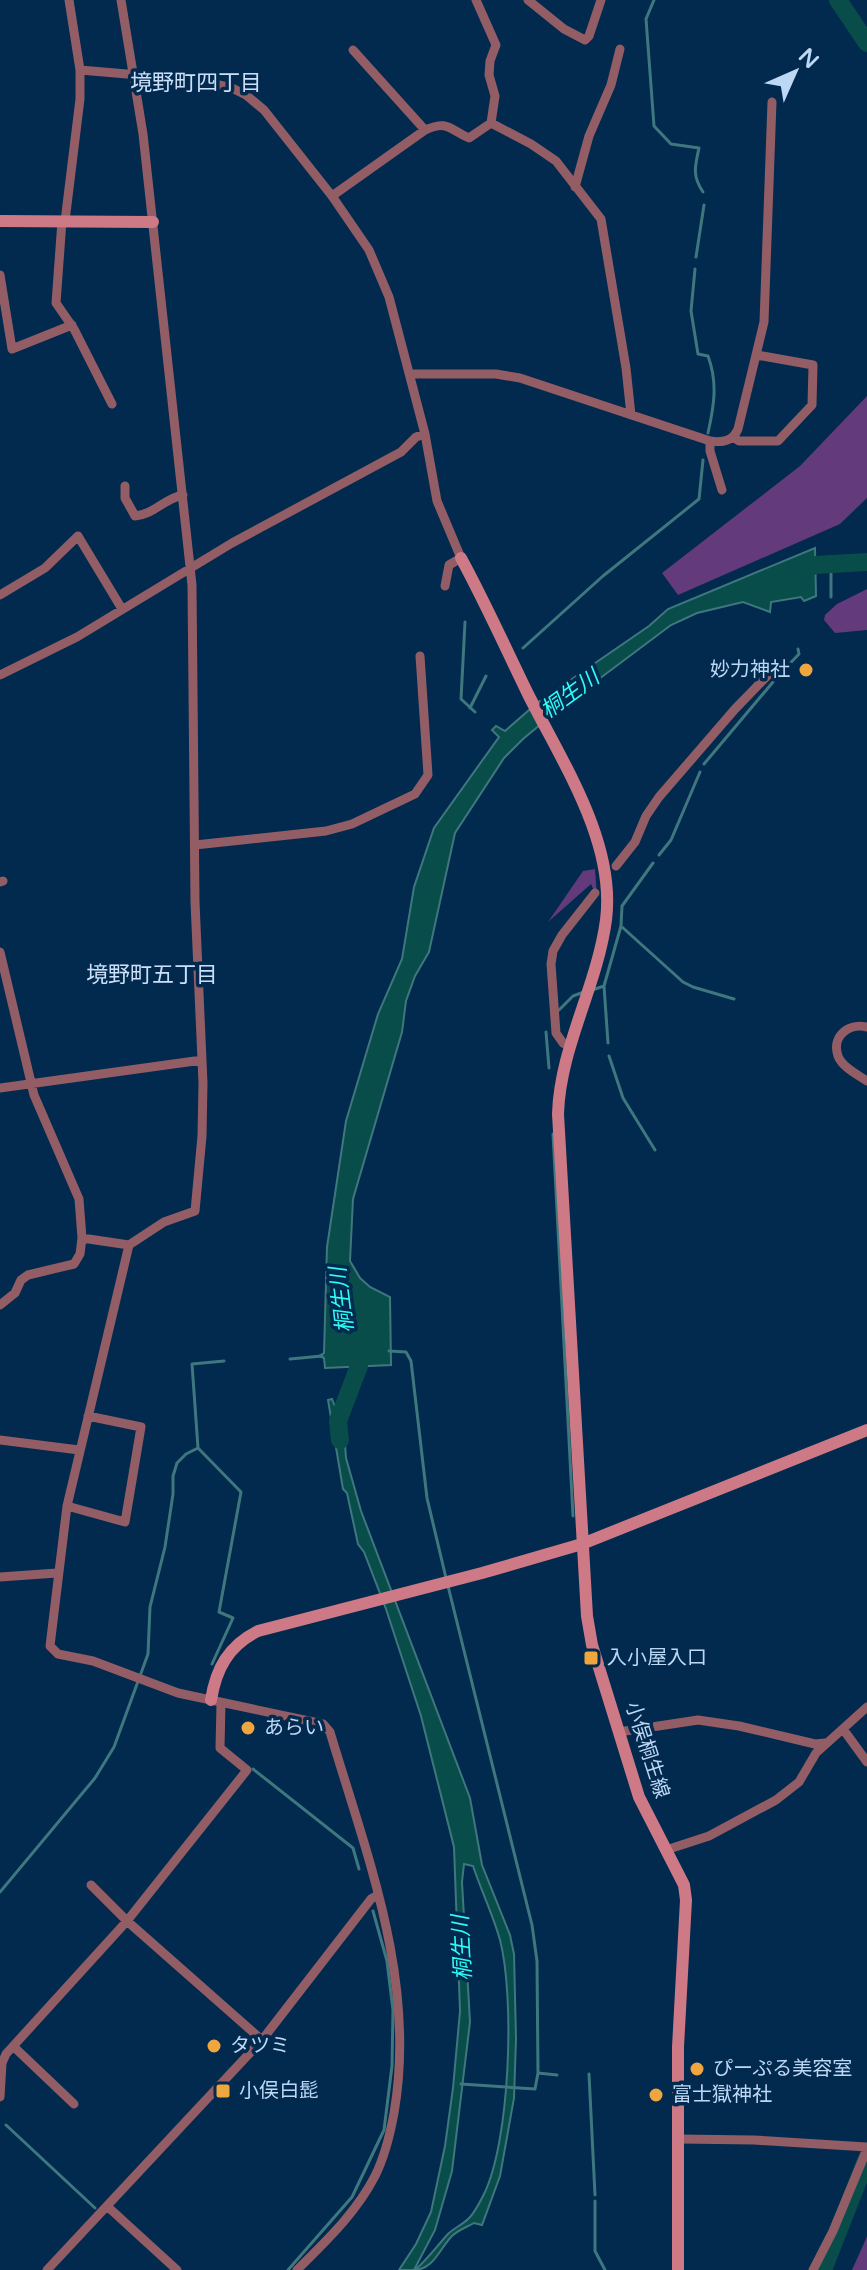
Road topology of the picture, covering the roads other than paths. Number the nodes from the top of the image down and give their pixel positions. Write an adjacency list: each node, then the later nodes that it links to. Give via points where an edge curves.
1 (69, 0): 8 (street)
2 (121, 0): 9 (street)
3 (476, 0): 11 (street, via 496,45 489,75 495,96)
4 (528, 0): 5 (street, via 585,40)
5 (601, 0)
6 (620, 49): 13 (street)
7 (353, 50): 12 (street)
8 (80, 70): 9 (street); 16 (street)
9 (135, 74): 14 (street, via 216,83 246,95); 17 (street)
10 (772, 102): 20 (street, via 764,322)
11 (491, 123): 12 (street, via 469,138 443,124); 13 (street, via 556,161)
12 (425, 130): 14 (street)
13 (575, 187): 23 (street, via 601,219)
14 (332, 196): 21 (street, via 369,250)
15 (0, 221): 16 (street)
16 (63, 221): 17 (street); 19 (street, via 56,303)
17 (153, 222): 29 (street)
18 (0, 275): 19 (street, via 12,349)
19 (72, 325): 22 (street)
20 (757, 355): 25 (street); 25 (street, via 813,365 812,405 778,441)
21 (411, 374): 23 (street, via 512,377); 24 (street)
22 (112, 404)
23 (631, 415): 26 (street)
24 (425, 434): 30 (street, via 437,501); 31 (street)
25 (733, 437): 26 (street)
26 (710, 441): 28 (street)
27 (125, 486): 29 (street, via 135,516)
28 (722, 490)
29 (183, 495): 31 (street)
30 (461, 558): 32 (street, via 449,565); 43 (street, 小俣桐生線, via 599,844 606,919)
31 (190, 568): 34 (street); 38 (street)
32 (445, 586)
33 (0, 595): 34 (street, via 45,568 78,536)
34 (122, 609): 36 (street)
35 (420, 656): 38 (street, via 428,775 415,794 326,831)
36 (0, 675)
37 (768, 675): 39 (street, via 659,797)
38 (195, 845): 44 (street)
39 (616, 866)
40 (595, 893): 43 (street, via 551,957 556,1033)
41 (0, 952): 46 (street)
42 (867, 1027): 45 (street, via 846,1029 837,1050 842,1061)
43 (570, 1046): 56 (street, 小俣桐生線, via 558,1114)
44 (202, 1060): 46 (street); 49 (street, via 195,1211 164,1222)
45 (867, 1081)
46 (31, 1084): 47 (street); 48 (street, via 77,1192)
47 (0, 1088)
48 (82, 1238): 49 (street); 50 (street, via 74,1264 28,1275)
49 (129, 1245): 51 (street)
50 (0, 1305)
51 (88, 1416): 54 (street); 55 (street, via 141,1427 125,1522)
52 (867, 1430): 56 (street)
53 (0, 1440): 54 (street)
54 (79, 1450): 55 (street)
55 (67, 1506): 57 (street)
56 (582, 1544): 59 (street, via 249,1636 217,1672); 62 (street, 小俣桐生線, via 589,1631)
57 (57, 1573): 58 (street); 59 (street, via 51,1648 58,1654)
58 (0, 1577)
59 (216, 1702): 67 (street, via 328,1728); 68 (street, via 220,1748 247,1770)
60 (867, 1707): 61 (street)
61 (843, 1729): 63 (street); 64 (street)
62 (619, 1732): 63 (street, via 698,1720 815,1744); 65 (street, 小俣桐生線, via 639,1797)
63 (828, 1742): 65 (street, via 799,1782 776,1800 709,1836)
64 (867, 1762)
65 (666, 1850): 73 (street, 小俣桐生線, via 686,1900)
66 (91, 1885): 68 (street)
67 (378, 1895): 69 (street); 78 (street, via 399,2000 400,2057 391,2136 376,2175 355,2208)
68 (127, 1921): 69 (street); 70 (street)
69 (262, 2040): 75 (street)
70 (13, 2046): 71 (street, via 2,2063); 72 (street)
71 (0, 2097)
72 (74, 2104)
73 (679, 2139): 74 (street); 79 (street, 小俣桐生線)
74 (867, 2148): 80 (street)
75 (108, 2207): 76 (street); 77 (street)
76 (47, 2270)
77 (177, 2270)
78 (297, 2270)
79 (678, 2270)
80 (813, 2270)

